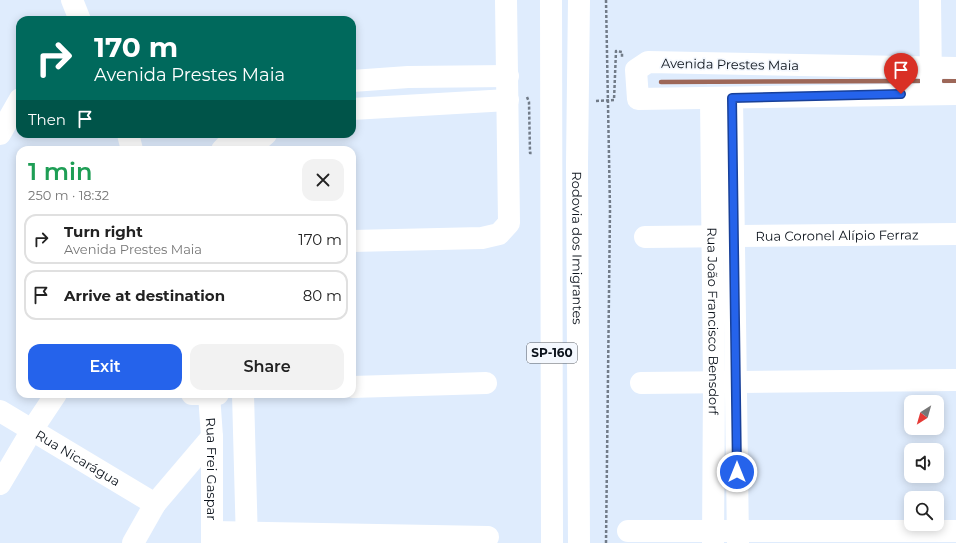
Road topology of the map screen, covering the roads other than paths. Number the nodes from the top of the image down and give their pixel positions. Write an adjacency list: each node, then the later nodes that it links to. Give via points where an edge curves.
1 (506, 0): 7 (main road)
2 (551, 0): 48 (main road, Rodovia dos Imigrantes / SP-160)
3 (579, 0): 49 (main road, Rodovia dos Imigrantes / SP-160)
4 (930, 0): 6 (main road)
5 (956, 68): 6 (main road, Avenida Prestes Maia)
6 (931, 69): 9 (main road); 12 (main road, Avenida Prestes Maia, via 648,62 636,70 638,99)
7 (508, 76): 8 (main road, via 408,77); 13 (main road)
8 (356, 81)
9 (931, 94): 10 (main road, Avenida Prestes Maia); 11 (main road, Avenida Prestes Maia)
10 (956, 94)
11 (732, 98): 12 (main road, Avenida Prestes Maia); 22 (main road, Rua João Francisco Bensdorf)
12 (711, 99): 24 (main road, Rua João Francisco Bensdorf)
13 (508, 100): 15 (main road); 25 (main road, via 509,223 499,234 482,238 443,240)
14 (16, 106): 16 (main road)
15 (356, 109)
16 (0, 134)
17 (233, 138): 19 (main road)
18 (262, 138): 20 (main road)
19 (226, 146)
20 (252, 146)
21 (956, 234): 22 (main road, Rua Coronel Alípio Ferraz)
22 (735, 236): 24 (main road, Rua Coronel Alípio Ferraz); 27 (main road, Rua João Francisco Bensdorf)
23 (645, 237): 24 (main road, Rua Coronel Alípio Ferraz)
24 (713, 237): 30 (main road, Rua João Francisco Bensdorf)
25 (356, 241)
26 (956, 380): 27 (main road)
27 (736, 382): 30 (main road); 46 (main road, Rua João Francisco Bensdorf)
28 (486, 383): 31 (main road)
29 (641, 383): 30 (main road)
30 (714, 383): 45 (main road, Rua João Francisco Bensdorf)
31 (356, 387)
32 (53, 398): 36 (main road)
33 (207, 398): 37 (main road, Rua Frei Gaspar)
34 (243, 398): 44 (main road)
35 (0, 411): 36 (main road, Rua Nicarágua)
36 (32, 430): 38 (main road); 39 (main road, Rua Nicarágua)
37 (212, 437): 39 (main road); 43 (main road, Rua Frei Gaspar)
38 (0, 484)
39 (155, 504): 47 (main road)
40 (628, 531): 45 (main road)
41 (956, 531): 46 (main road)
42 (488, 537): 44 (main road)
43 (212, 538): 44 (main road)
44 (247, 538)
45 (713, 538): 46 (main road)
46 (737, 538)
47 (133, 543)
48 (552, 543)
49 (579, 543)

